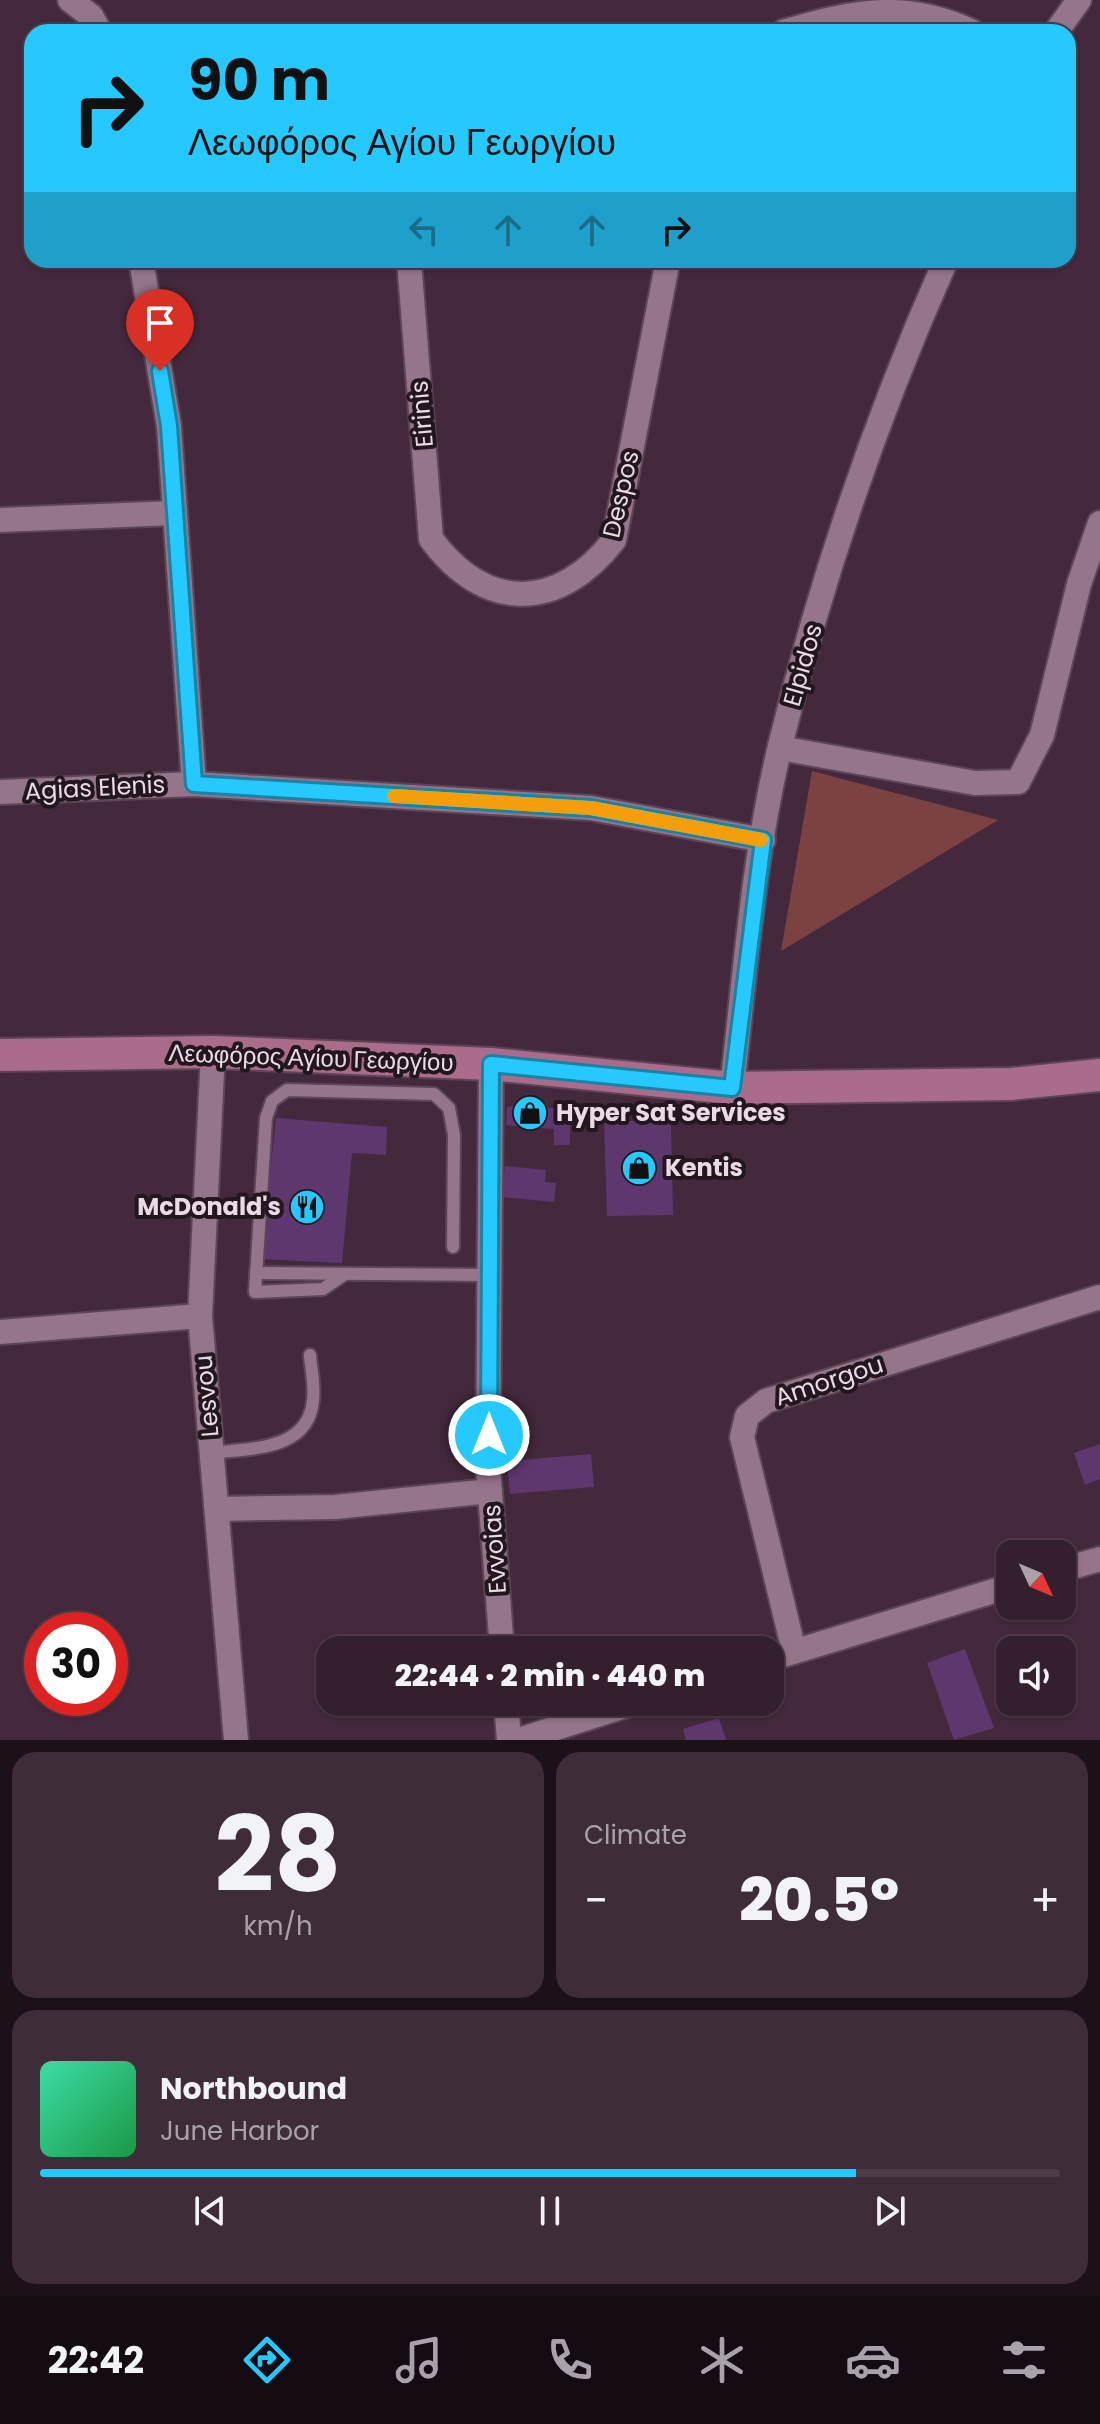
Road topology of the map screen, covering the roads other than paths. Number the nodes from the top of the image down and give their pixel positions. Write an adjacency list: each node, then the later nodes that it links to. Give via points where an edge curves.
1 (70, 0): 3 (street)
2 (1079, 0): 6 (street)
3 (96, 24)
4 (809, 24): 5 (street, via 849,12 893,8)
5 (958, 24)
6 (1062, 24)
7 (142, 268): 11 (street, via 169,426)
8 (410, 268): 14 (street, Eirinis, via 431,539)
9 (666, 268): 14 (street, Despos, via 614,540 595,565 560,588 526,595 498,591)
10 (942, 268): 15 (street, Elpidos, via 899,365 852,493)
11 (174, 513): 12 (street); 16 (street)
12 (0, 520)
13 (1100, 523): 15 (street, via 1079,584 1042,735 1018,782 975,783)
14 (449, 563)
15 (780, 748): 18 (street, Elpidos)
16 (194, 784): 17 (street, Agias Elenis); 18 (street, Agias Elenis, via 591,808)
17 (0, 792)
18 (763, 840): 23 (street, Elpidos)
19 (213, 1052): 20 (main road, Λεωφόρος Αγίου Γεωργίου); 21 (main road, Λεωφόρος Αγίου Γεωργίου); 27 (street, Lesvou)
20 (0, 1055)
21 (491, 1064): 23 (main road, Λεωφόρος Αγίου Γεωργίου); 25 (street, Evvoias)
22 (1100, 1075): 23 (main road, Λεωφόρος Αγίου Γεωργίου, via 1011,1084)
23 (732, 1088)
24 (453, 1247): 25 (lane, via 454,1135 449,1108 434,1094 287,1090 272,1101 266,1118 255,1292 323,1289 345,1274)
25 (490, 1275): 31 (street, Evvoias)
26 (1100, 1297): 37 (street, Amorgou, via 766,1401 747,1416 742,1437)
27 (200, 1316): 28 (street); 30 (street, Lesvou)
28 (0, 1332)
29 (310, 1355): 30 (lane, via 314,1402 303,1426 283,1444)
30 (212, 1453): 32 (street, Lesvou)
31 (490, 1491): 32 (street, via 335,1507); 36 (street, Evvoias)
32 (217, 1509): 41 (street, Lesvou)
33 (1100, 1559): 34 (street)
34 (1076, 1566)
35 (996, 1590): 37 (street)
36 (501, 1636)
37 (794, 1651): 38 (street)
38 (784, 1654)
39 (507, 1716): 42 (street)
40 (594, 1716): 43 (street)
41 (236, 1740)
42 (509, 1740)
43 (519, 1740)

